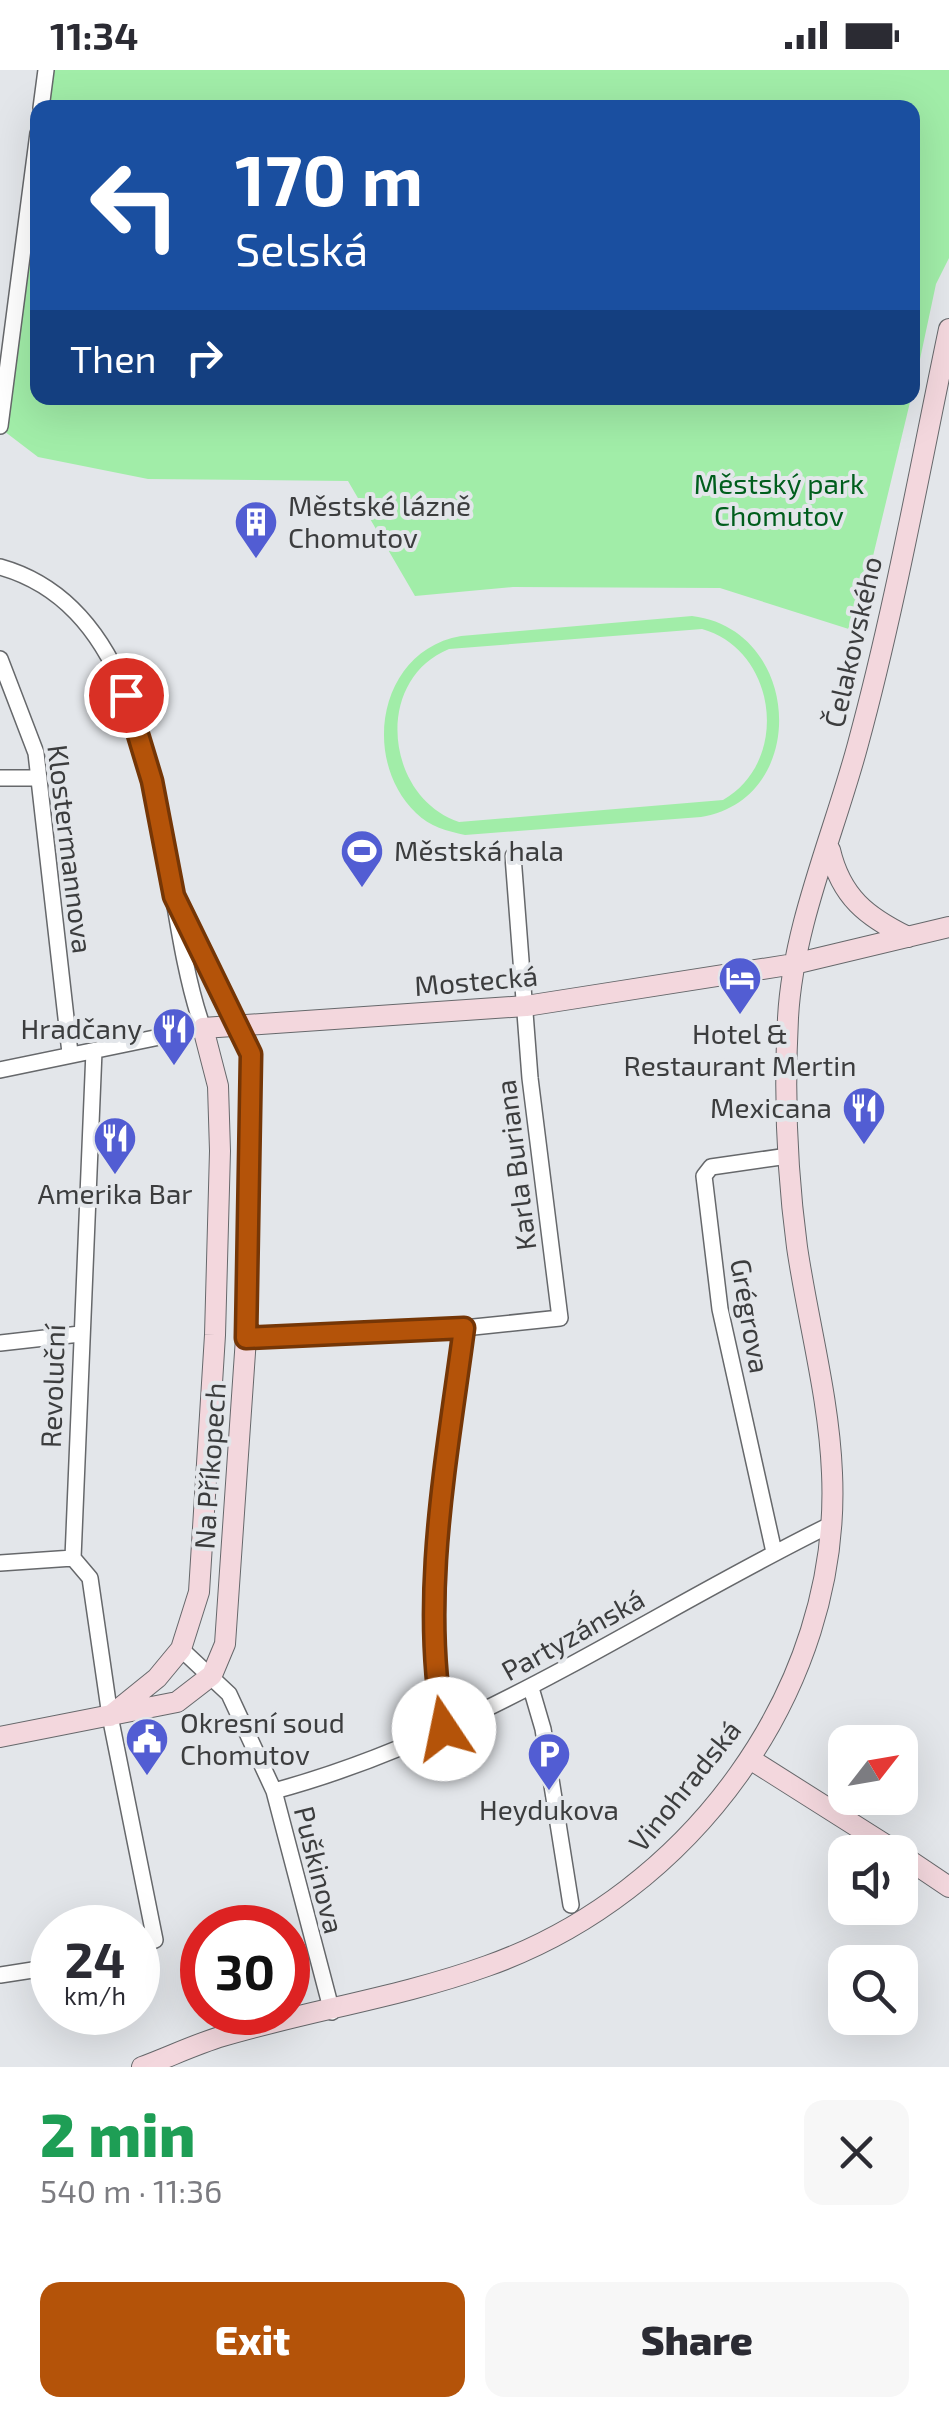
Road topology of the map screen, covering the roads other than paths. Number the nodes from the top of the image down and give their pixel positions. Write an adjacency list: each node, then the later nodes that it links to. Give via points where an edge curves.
1 (46, 70): 2 (street)
2 (42, 100)
3 (30, 195): 5 (street)
4 (949, 329): 10 (street, Čelakovského, via 860,740)
5 (0, 426)
6 (0, 567): 12 (street, via 48,589 113,664 147,762)
7 (0, 659): 9 (street, Klostermannova)
8 (0, 778): 9 (street)
9 (39, 778): 20 (street, Klostermannova)
10 (829, 846): 14 (street, via 854,904); 15 (street, Čelakovského)
11 (513, 856): 16 (street, Karla Buriana)
12 (174, 896): 17 (street, via 180,947); 18 (street)
13 (949, 927): 14 (street, Mostecká)
14 (908, 936): 15 (street, Mostecká)
15 (794, 964): 16 (street, Mostecká); 22 (street, Vinohradská)
16 (526, 1006): 18 (street, Mostecká); 23 (street, Karla Buriana, via 560,1318)
17 (203, 1028): 18 (street, Mostecká); 19 (street, Mostecká); 31 (street, Na Příkopech, via 218,1086 215,1336 199,1592)
18 (240, 1028): 25 (street, Na Příkopech, via 251,1054)
19 (94, 1050): 20 (street, Mostecká); 24 (street, Revoluční)
20 (70, 1053): 21 (street, Mostecká)
21 (2, 1068)
22 (788, 1156): 27 (street, Vinohradská, via 830,1440); 28 (street, Grégrova, via 711,1167 704,1176 720,1308)
23 (464, 1328): 25 (street); 35 (street, via 442,1502 433,1677)
24 (80, 1334): 26 (street); 29 (street, Revoluční)
25 (246, 1338): 32 (street, Na Příkopech, via 225,1644)
26 (0, 1343)
27 (832, 1524): 28 (street, Partyzánská); 37 (street, Vinohradská, via 810,1646)
28 (774, 1552): 33 (street, Partyzánská)
29 (73, 1558): 30 (street); 34 (street, Revoluční, via 90,1578)
30 (0, 1564)
31 (181, 1648): 32 (street, Puškinova); 34 (street, Na Příkopech, via 157,1678)
32 (212, 1676): 34 (street, Na Příkopech, via 178,1702); 38 (street, Puškinova, via 241,1715)
33 (531, 1688): 35 (street, Partyzánská); 43 (street, via 544,1729)
34 (110, 1716): 36 (street, Na Příkopech); 42 (street, Revoluční)
35 (444, 1729): 38 (street, Partyzánská, via 374,1762)
36 (0, 1737)
37 (750, 1759): 39 (street); 46 (street, Vinohradská, via 646,1876 579,1923 490,1965)
38 (274, 1791): 46 (street, Puškinova)
39 (868, 1835)
40 (918, 1867): 41 (street)
41 (949, 1887)
42 (149, 1905)
43 (571, 1905)
44 (30, 1970): 45 (street)
45 (0, 1976)
46 (332, 2012): 47 (street, Vinohradská, via 222,2036)
47 (142, 2067)

